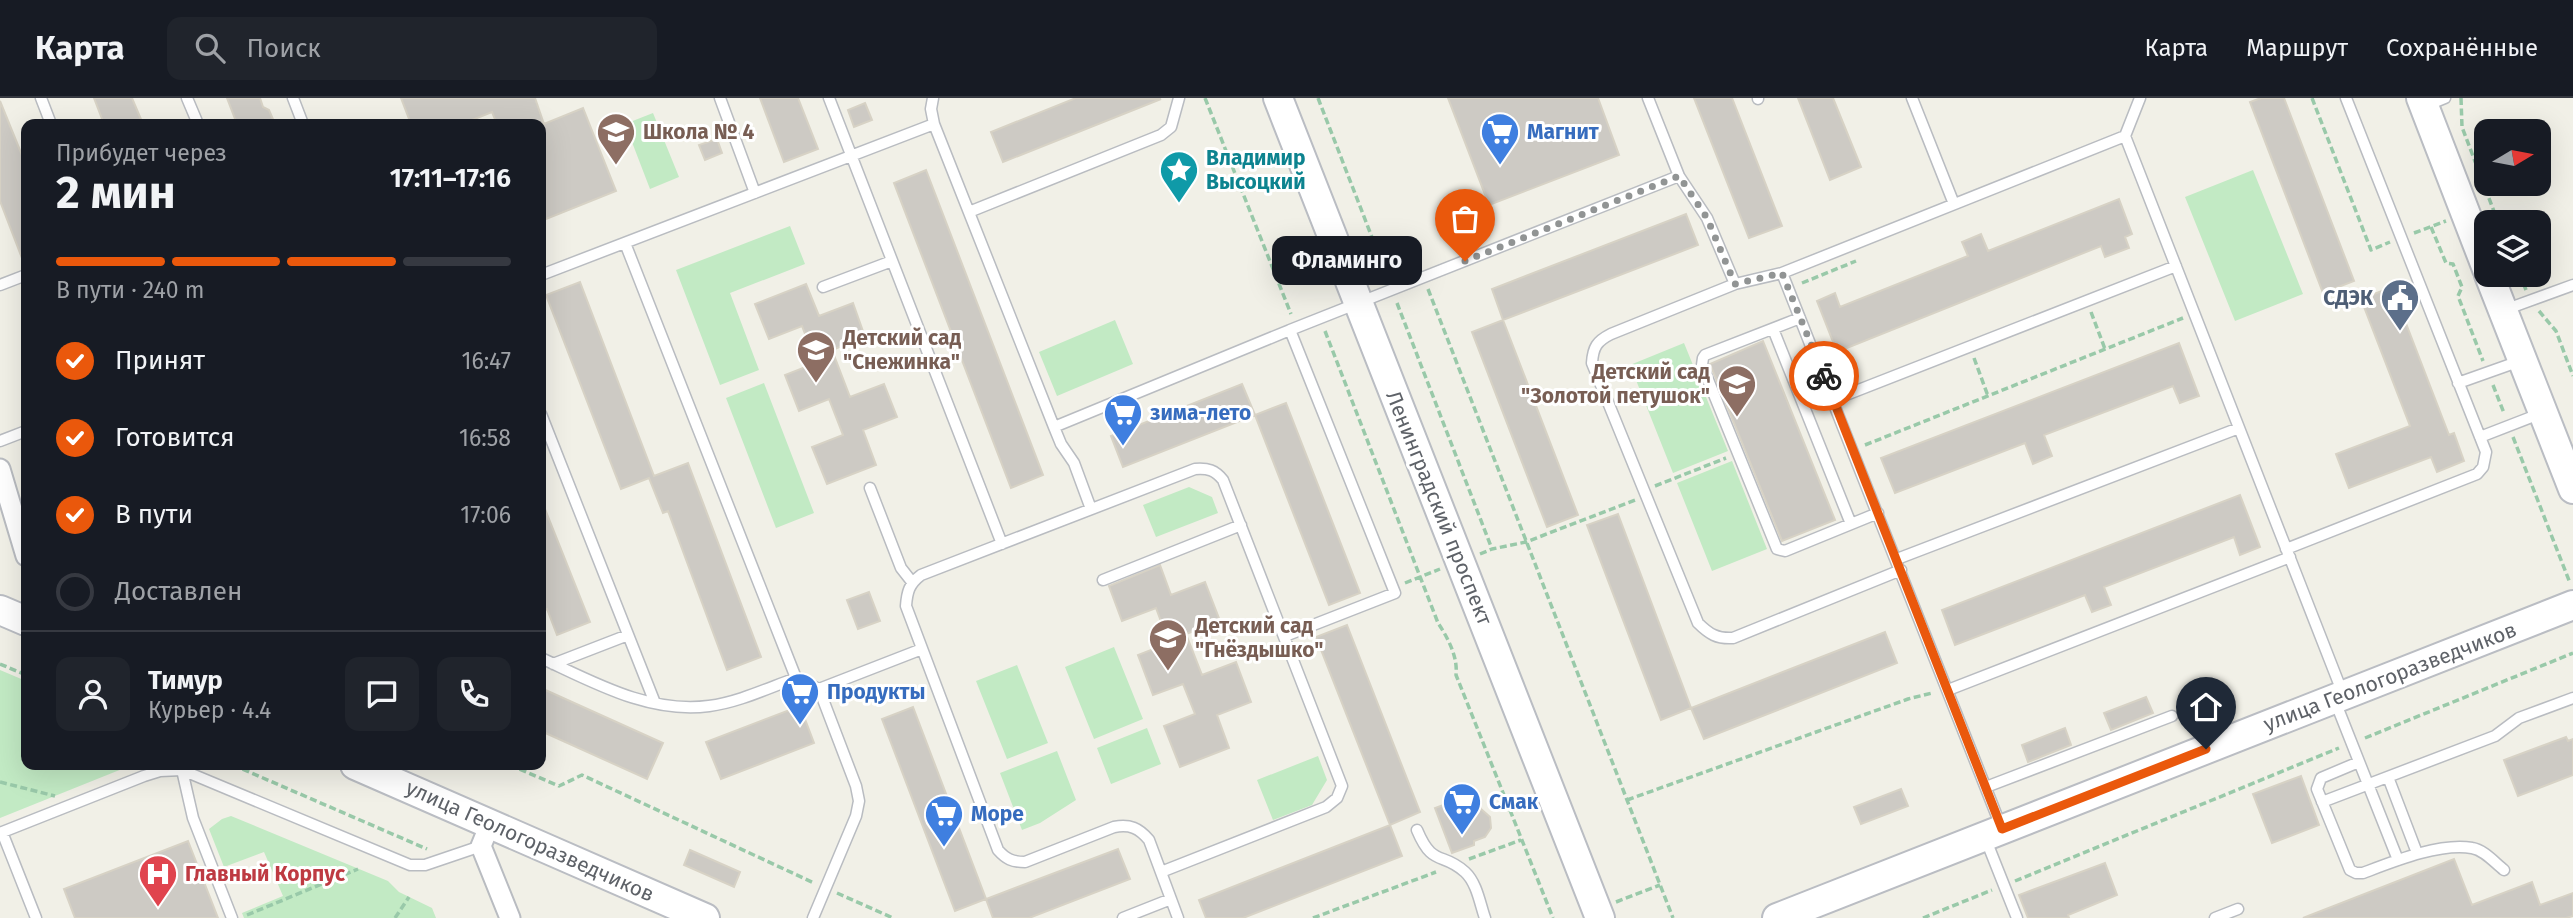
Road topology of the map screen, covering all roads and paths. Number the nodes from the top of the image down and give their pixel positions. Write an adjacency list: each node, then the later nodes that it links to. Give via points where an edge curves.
1 (41, 98): 17 (lane)
2 (187, 98): 18 (lane)
3 (293, 98): 19 (lane)
4 (720, 98): 24 (lane)
5 (829, 98): 22 (lane)
6 (933, 98): 20 (lane)
7 (1179, 98): 27 (lane, via 1171,127 1161,135)
8 (1205, 98): 50 (path, via 1292,315)
9 (1278, 98): 46 (main road, Ленинградский проспект)
10 (1318, 98): 43 (path)
11 (1648, 98): 23 (lane)
12 (1912, 98): 25 (lane)
13 (2140, 98): 21 (lane)
14 (2346, 98): 58 (lane)
15 (2461, 98): 26 (path, via 2462,127)
16 (2430, 101): 29 (main road)
17 (49, 119)
18 (196, 119)
19 (301, 119)
20 (934, 124): 22 (lane); 27 (lane)
21 (2125, 136): 25 (lane); 32 (lane)
22 (852, 156): 24 (lane); 31 (lane)
23 (1679, 176): 36 (lane); 37 (lane, via 1707,218)
24 (755, 193): 30 (lane)
25 (1954, 204): 34 (lane)
26 (2493, 210)
27 (969, 212): 64 (lane)
28 (2431, 227): 56 (path, via 2462,287 2458,296)
29 (2474, 231)
30 (625, 243): 33 (lane); 103 (lane)
31 (892, 261): 40 (lane); 81 (lane)
32 (2176, 265): 44 (lane); 48 (lane)
33 (546, 273)
34 (1782, 273): 37 (lane); 49 (lane)
35 (21, 277): 38 (lane)
36 (1423, 278): 43 (lane); 80 (path)
37 (1735, 284): 74 (lane, via 1611,334 1599,340 1593,351 1592,363)
38 (0, 285)
39 (2573, 285): 45 (lane)
40 (823, 287)
41 (2494, 287): 47 (main road)
42 (2525, 287): 45 (path)
43 (1392, 290): 46 (lane); 82 (path)
44 (2086, 300): 53 (lane); 54 (path)
45 (2530, 300): 47 (lane); 57 (path, via 2556,331)
46 (1358, 303): 50 (lane); 85 (main road, Ленинградский проспект)
47 (2503, 310): 55 (main road)
48 (2194, 314): 54 (path); 65 (lane)
49 (1800, 318): 51 (lane); 60 (lane)
50 (1309, 323): 52 (lane); 88 (path, via 1324,329)
51 (1773, 329): 70 (lane, via 1703,358); 77 (lane)
52 (1290, 330): 64 (lane); 91 (lane)
53 (1970, 346): 59 (path); 60 (lane)
54 (2105, 349): 59 (path)
55 (2522, 360): 56 (lane); 61 (main road)
56 (2488, 373): 58 (lane); 62 (path)
57 (2573, 376)
58 (2458, 383): 67 (lane)
59 (1988, 396): 69 (path)
60 (1833, 400): 69 (lane)
61 (2542, 413): 62 (lane); 73 (main road)
62 (2509, 426): 67 (lane); 86 (path)
63 (546, 427): 95 (lane)
64 (1054, 428): 75 (lane, via 1074,463)
65 (2239, 428): 83 (lane); 84 (lane)
66 (21, 433): 68 (lane)
67 (2480, 437): 83 (lane, via 2486,460 2477,474)
68 (0, 441)
69 (1853, 450): 76 (lane)
70 (1738, 453): 74 (path); 77 (lane, via 1777,550 1786,551)
71 (0, 469): 79 (street)
72 (870, 488): 90 (lane, via 901,568)
73 (2573, 489)
74 (1645, 493): 80 (path); 87 (lane, via 1698,623 1708,634 1722,639)
75 (1091, 509): 78 (lane, via 1205,468 1216,471 1223,480); 81 (lane)
76 (1878, 513): 77 (lane); 84 (lane)
77 (1852, 524)
78 (1241, 525): 89 (lane); 96 (lane)
79 (21, 539)
80 (1526, 542): 82 (path); 120 (path)
81 (1002, 544): 90 (lane)
82 (1492, 549): 85 (path)
83 (2288, 553): 105 (lane); 106 (lane)
84 (1897, 559): 87 (lane)
85 (1460, 562): 88 (path); 152 (main road, Ленинградский проспект)
86 (2565, 569)
87 (1901, 570): 105 (lane)
88 (1420, 577): 91 (path); 127 (path)
89 (1103, 580)
90 (912, 582): 97 (lane, via 906,606)
91 (1393, 587): 96 (lane, via 1395,593)
92 (2573, 605): 106 (main road, улица Геологоразведчиков)
93 (0, 610): 94 (main road)
94 (21, 619)
95 (628, 635): 101 (lane); 108 (lane)
96 (1285, 636): 134 (lane, via 1339,774 1342,786 1337,798 1326,807)
97 (922, 649): 104 (lane); 134 (lane, via 1005,858 1025,862 1126,825 1140,830 1149,841)
98 (2573, 653): 110 (path)
99 (546, 660): 101 (lane)
100 (0, 664): 102 (path)
101 (553, 664): 108 (lane, via 623,695)
102 (21, 673)
103 (796, 678): 104 (lane); 108 (lane, via 710,706)
104 (819, 689): 136 (lane, via 859,801)
105 (1948, 690): 119 (lane); 120 (path, via 1908,699)
106 (2339, 697): 110 (lane); 125 (main road, улица Геологоразведчиков)
107 (2573, 698): 116 (lane, via 2519,718 2495,736)
108 (655, 703)
109 (2172, 716): 119 (lane)
110 (2351, 743): 111 (lane); 135 (path)
111 (2359, 762): 118 (lane); 122 (lane, via 2321,778 2317,789)
112 (181, 770): 121 (lane, via 160,771); 126 (lane, via 401,863 425,865); 140 (lane, via 193,818)
113 (245, 770): 128 (path)
114 (364, 770): 126 (main road, улица Геологоразведчиков)
115 (522, 770): 136 (path, via 559,786 582,775)
116 (2388, 777): 118 (lane); 129 (lane)
117 (0, 782): 121 (path)
118 (2368, 785): 122 (lane); 130 (lane)
119 (1986, 787): 125 (lane)
120 (1627, 800): 153 (path)
121 (77, 802): 124 (lane)
122 (2322, 802): 130 (lane, via 2350,870 2363,873)
123 (1417, 830): 131 (lane, via 1426,850)
124 (1, 832): 141 (lane)
125 (1993, 833): 135 (lane); 154 (main road, улица Геологоразведчиков)
126 (485, 835): 143 (street); 144 (main road, улица Геологоразведчиков)
127 (1521, 839): 131 (path); 151 (path)
128 (430, 850)
129 (2417, 853): 130 (lane); 133 (lane, via 2472,848)
130 (2398, 860)
131 (1453, 865): 149 (path); 150 (lane, via 1472,880)
132 (358, 869): 140 (path)
133 (2504, 870)
134 (1161, 872): 138 (lane)
135 (2004, 886): 155 (path); 156 (lane)
136 (826, 888): 145 (lane); 146 (path)
137 (409, 897): 142 (path)
138 (1171, 899): 147 (lane); 148 (lane)
139 (2238, 909): 157 (lane)
140 (238, 917)
141 (36, 918)
142 (395, 918)
143 (510, 918)
144 (705, 918)
145 (813, 918)
146 (893, 918)
147 (1123, 918)
148 (1178, 918)
149 (1313, 918)
150 (1485, 918)
151 (1553, 918)
152 (1600, 918)
153 (1672, 918)
154 (1777, 918)
155 (1923, 918)
156 (2017, 918)
157 (2215, 918)

